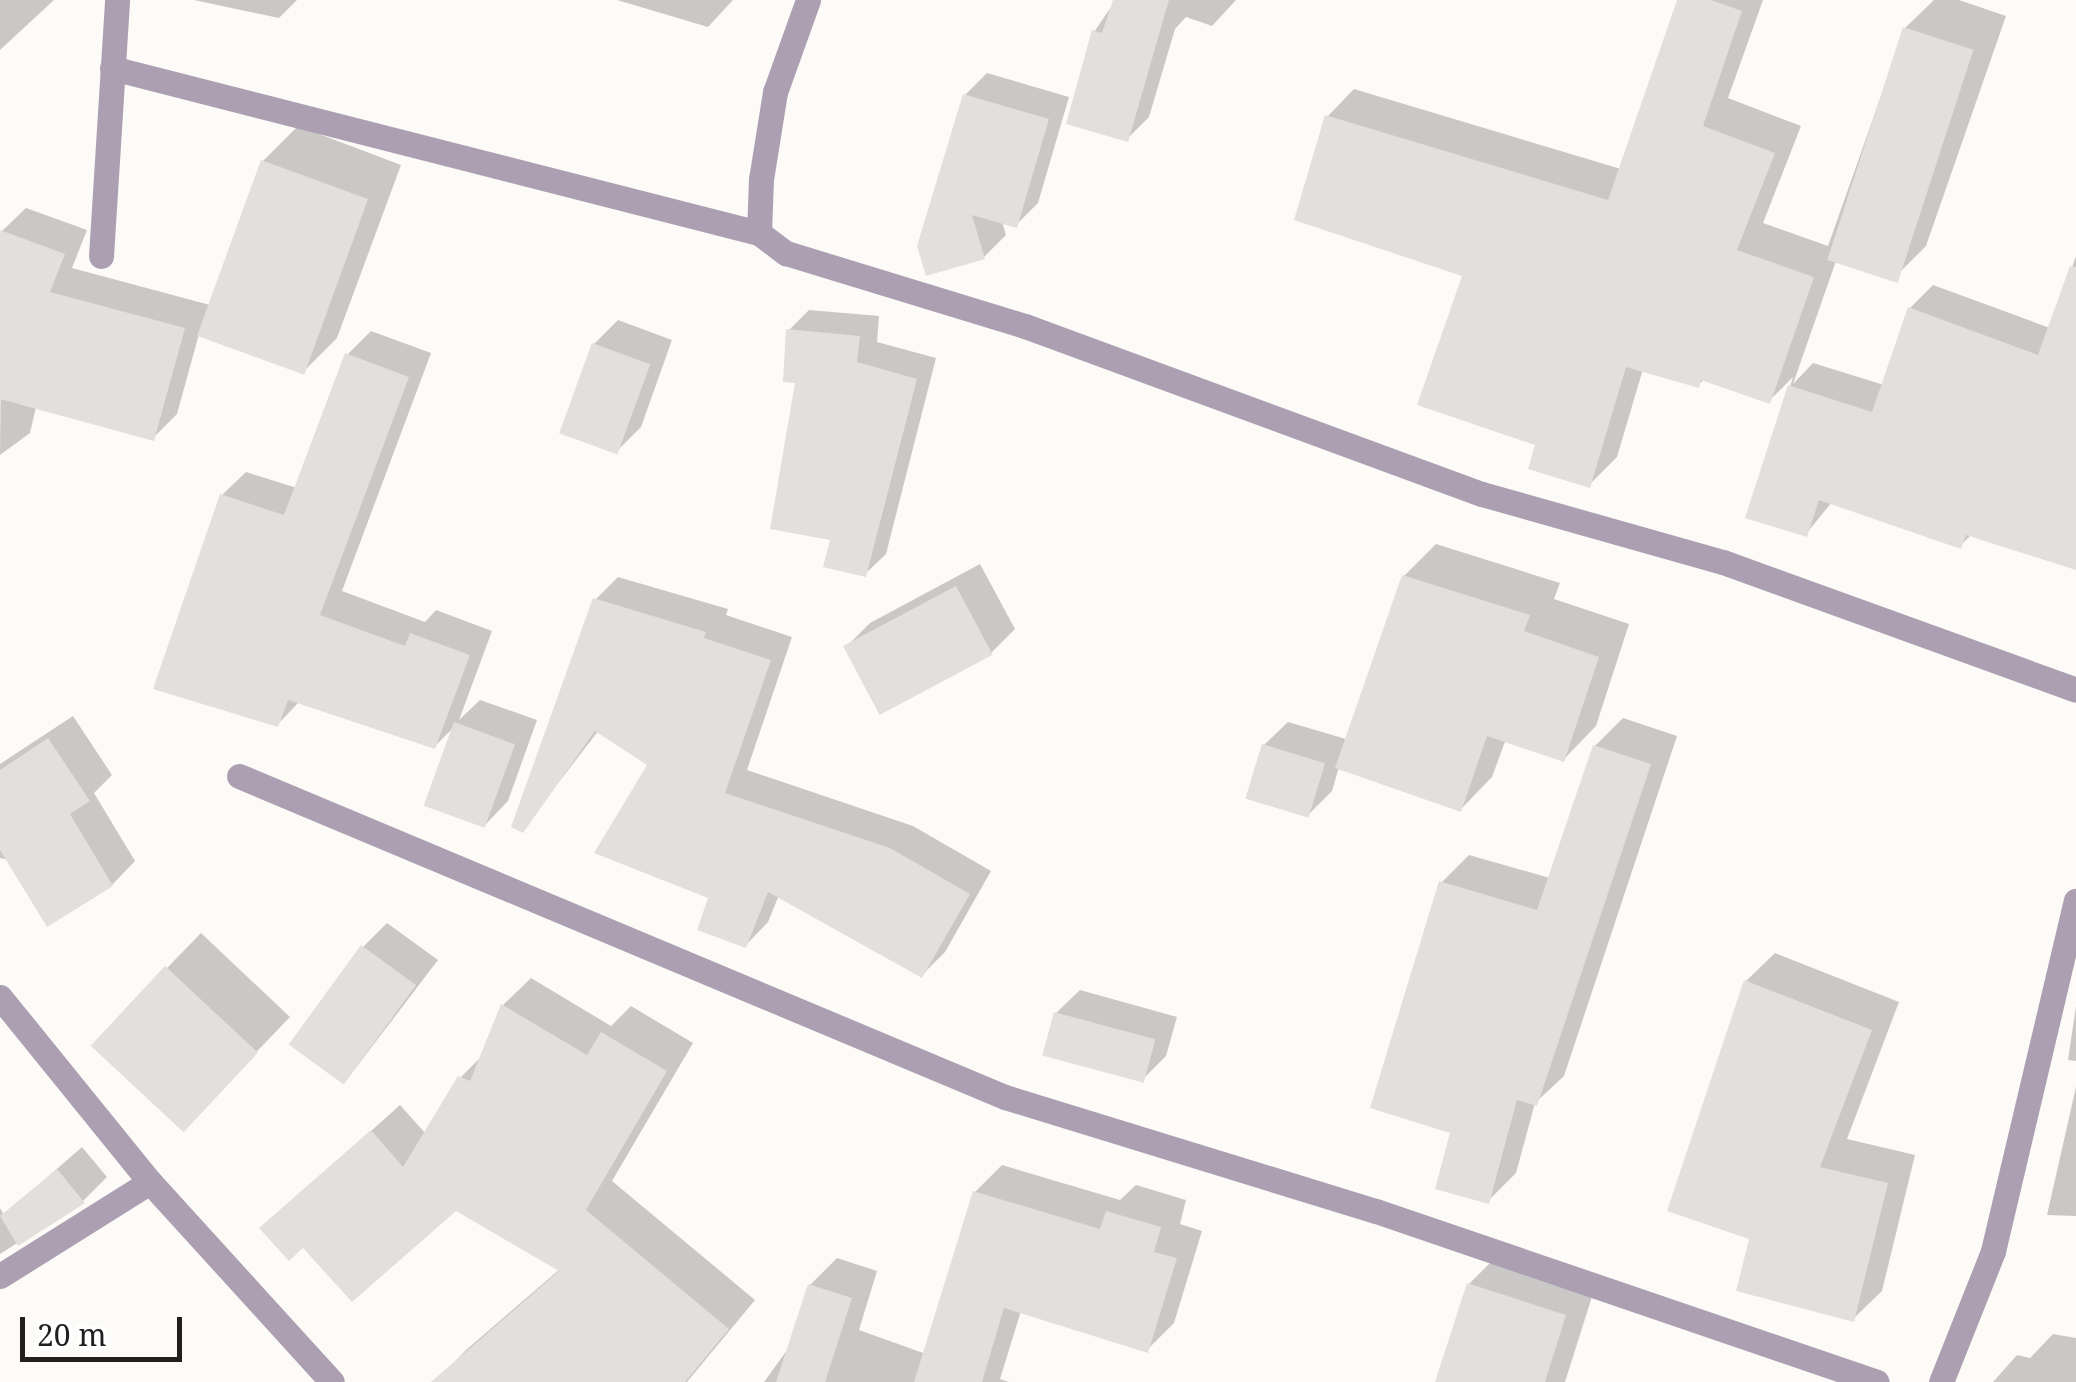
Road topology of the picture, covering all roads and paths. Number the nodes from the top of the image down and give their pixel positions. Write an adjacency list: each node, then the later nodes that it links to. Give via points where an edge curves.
1 (117, 0): 3 (street)
2 (808, 0): 4 (street, via 775,92)
3 (112, 68): 4 (street); 5 (street)
4 (759, 233): 6 (street, via 786,253 1025,326 1482,494 1724,562)
5 (102, 256)
6 (2076, 690)
7 (239, 776): 13 (street, via 1004,1097 1376,1211)
8 (2076, 901): 14 (street, via 1993,1251)
9 (0, 997): 10 (street)
10 (150, 1182): 11 (street); 12 (street)
11 (0, 1276)
12 (332, 1382)
13 (1877, 1382)
14 (1941, 1382)

